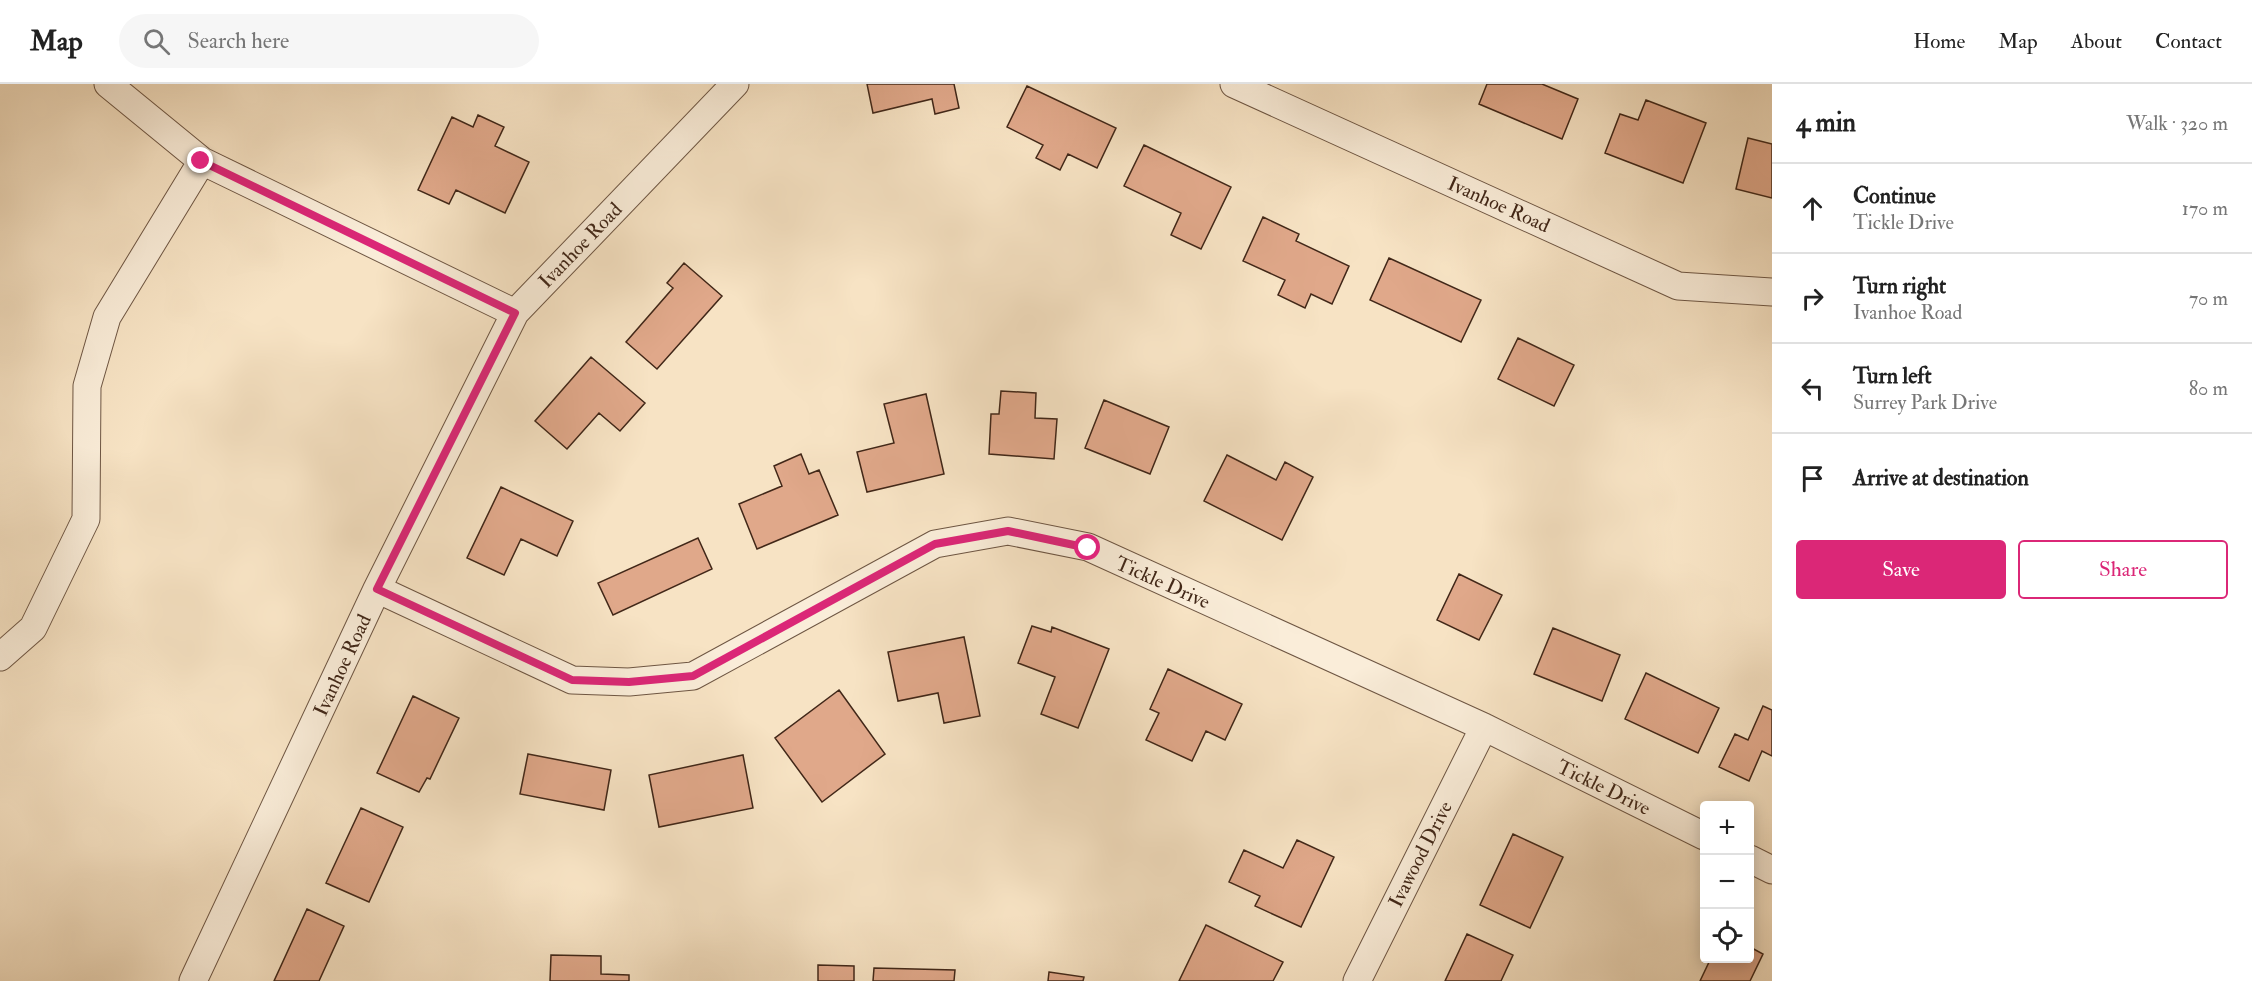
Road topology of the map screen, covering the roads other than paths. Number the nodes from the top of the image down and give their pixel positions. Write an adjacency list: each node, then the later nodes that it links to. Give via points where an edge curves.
1 (108, 84): 4 (street)
2 (735, 84): 6 (street, Ivanhoe Road)
3 (1234, 84): 5 (street, Ivanhoe Road, via 1678,286)
4 (201, 161): 6 (street); 8 (street, via 107,317 87,386 86,519 33,628)
5 (1772, 292)
6 (515, 313): 7 (street, Ivanhoe Road)
7 (377, 589): 9 (street, Tickle Drive, via 572,680 629,682 693,676 935,544 1008,531 1088,548); 13 (street, Ivanhoe Road)
8 (0, 657)
9 (1484, 727): 10 (street, Tickle Drive); 14 (street, Ivawood Drive)
10 (1700, 834)
11 (1754, 861): 12 (street)
12 (1772, 870)
13 (193, 981)
14 (1357, 981)

